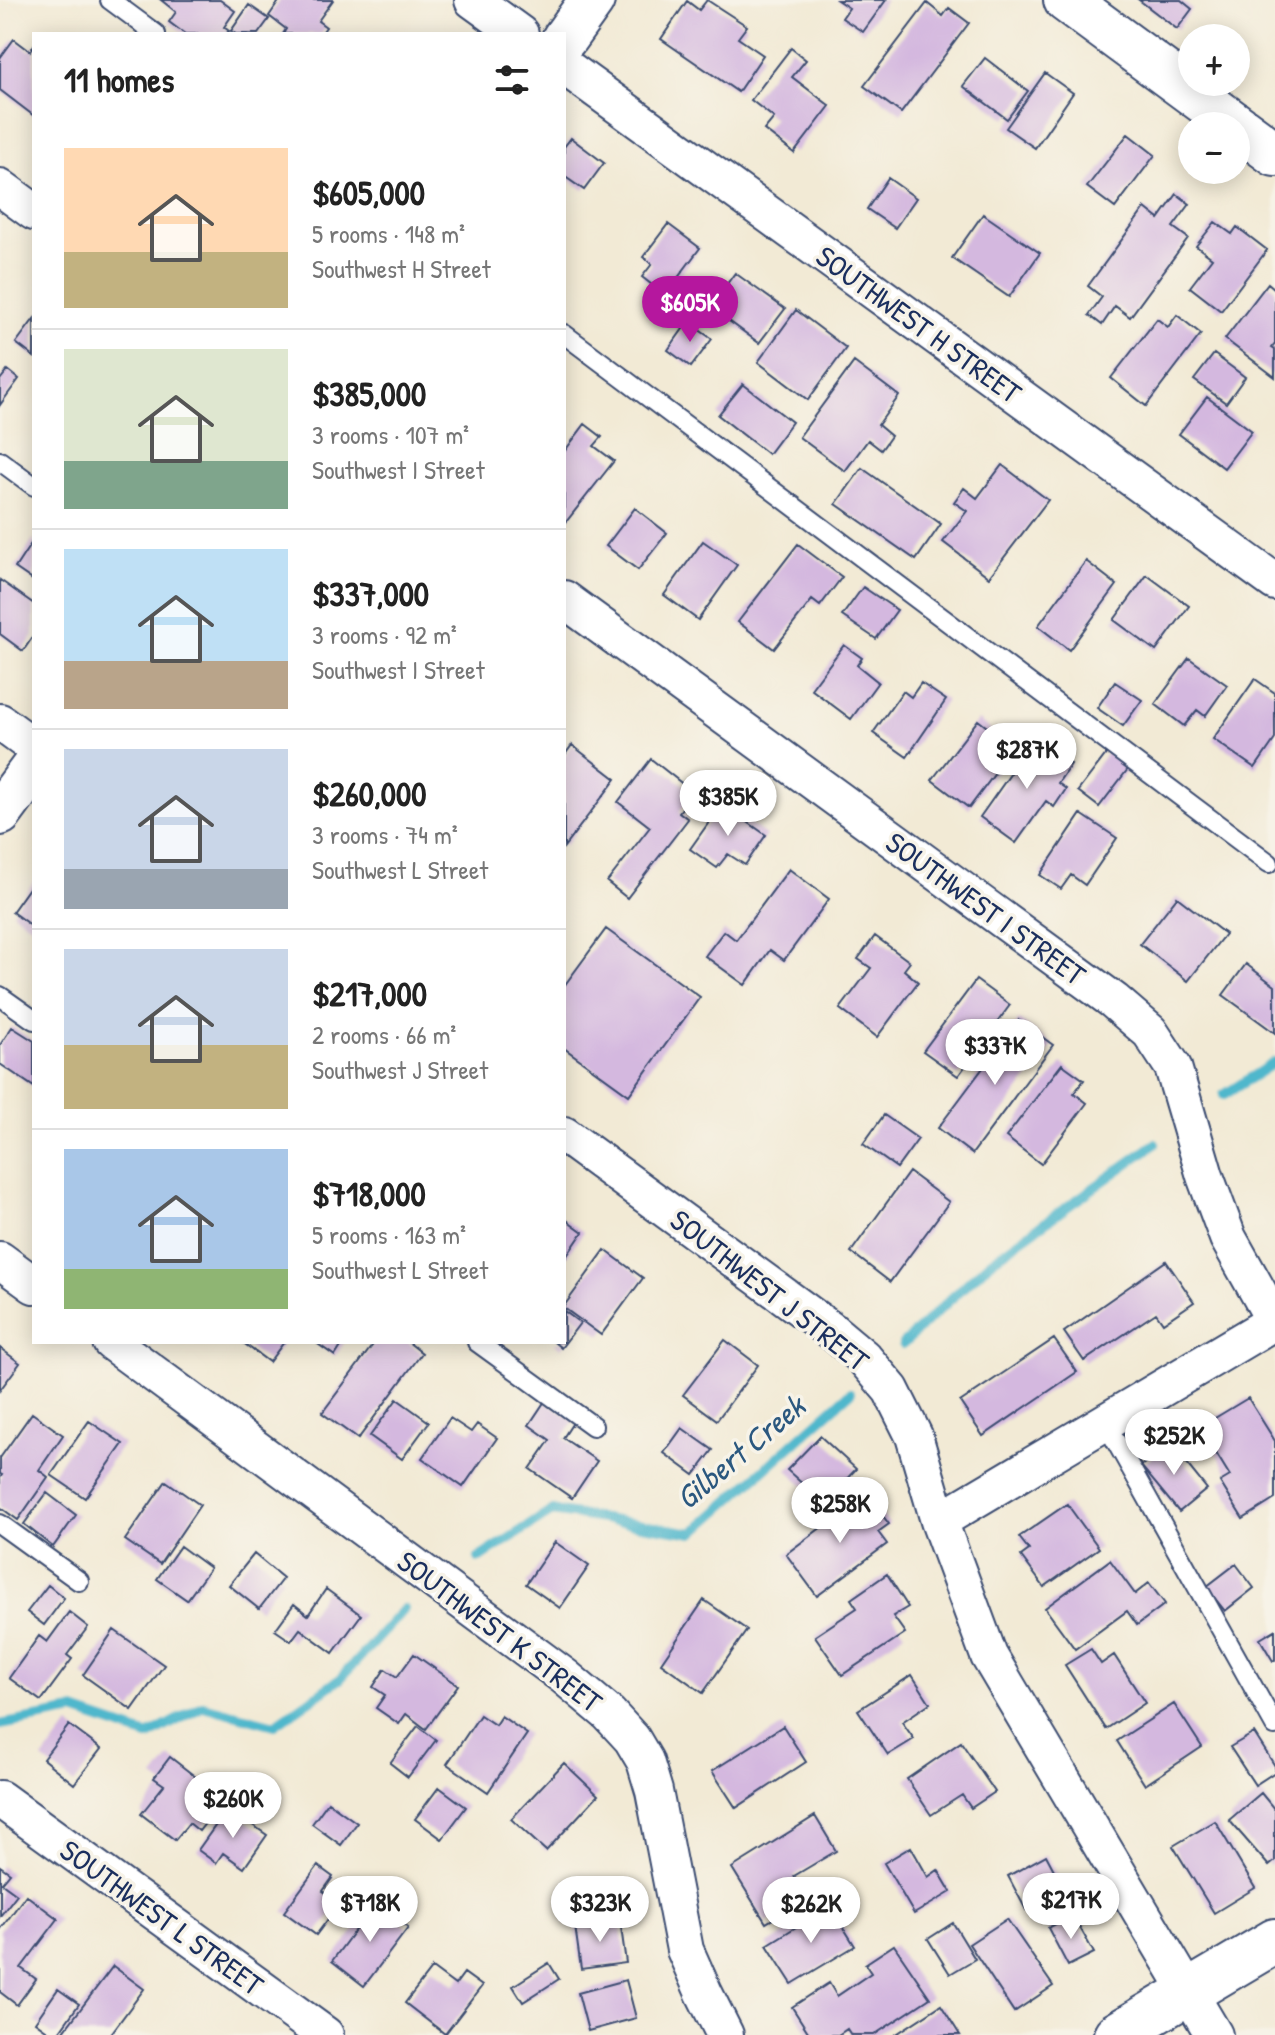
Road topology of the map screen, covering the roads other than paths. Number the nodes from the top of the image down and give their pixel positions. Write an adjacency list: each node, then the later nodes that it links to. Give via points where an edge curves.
1 (110, 0): 5 (lane)
2 (473, 0): 6 (street)
3 (592, 0): 7 (street)
4 (1066, 0): 9 (street)
5 (153, 32)
6 (517, 32)
7 (566, 36)
8 (566, 67): 15 (street, SOUTHWEST H STREET)
9 (1275, 154)
10 (0, 187): 11 (street)
11 (32, 211)
12 (566, 336): 21 (lane)
13 (0, 461): 14 (lane)
14 (32, 485)
15 (1275, 582)
16 (566, 600): 27 (street, SOUTHWEST I STREET, via 1150,1032 1173,1067 1228,1238)
17 (0, 722): 18 (street)
18 (32, 746)
19 (32, 770): 20 (street)
20 (0, 813)
21 (1269, 863)
22 (0, 996): 23 (lane)
23 (32, 1019)
24 (566, 1136): 32 (street, SOUTHWEST J STREET, via 863,1357 891,1390 914,1436)
25 (0, 1260): 26 (street)
26 (32, 1284)
27 (1275, 1322): 30 (street)
28 (114, 1344): 40 (street, SOUTHWEST K STREET, via 565,1677 632,1739 654,1791 685,1950)
29 (480, 1344): 31 (lane)
30 (1105, 1422): 32 (street); 35 (lane)
31 (593, 1426)
32 (939, 1521): 38 (street, SOUTHWEST J STREET, via 989,1656)
33 (0, 1524): 34 (lane)
34 (79, 1581)
35 (1275, 1726)
36 (0, 1799): 39 (street, SOUTHWEST L STREET)
37 (1275, 1941): 38 (street)
38 (1189, 1992): 41 (street); 42 (street, SOUTHWEST J STREET)
39 (325, 2035)
40 (725, 2035)
41 (1116, 2035)
42 (1214, 2035)

